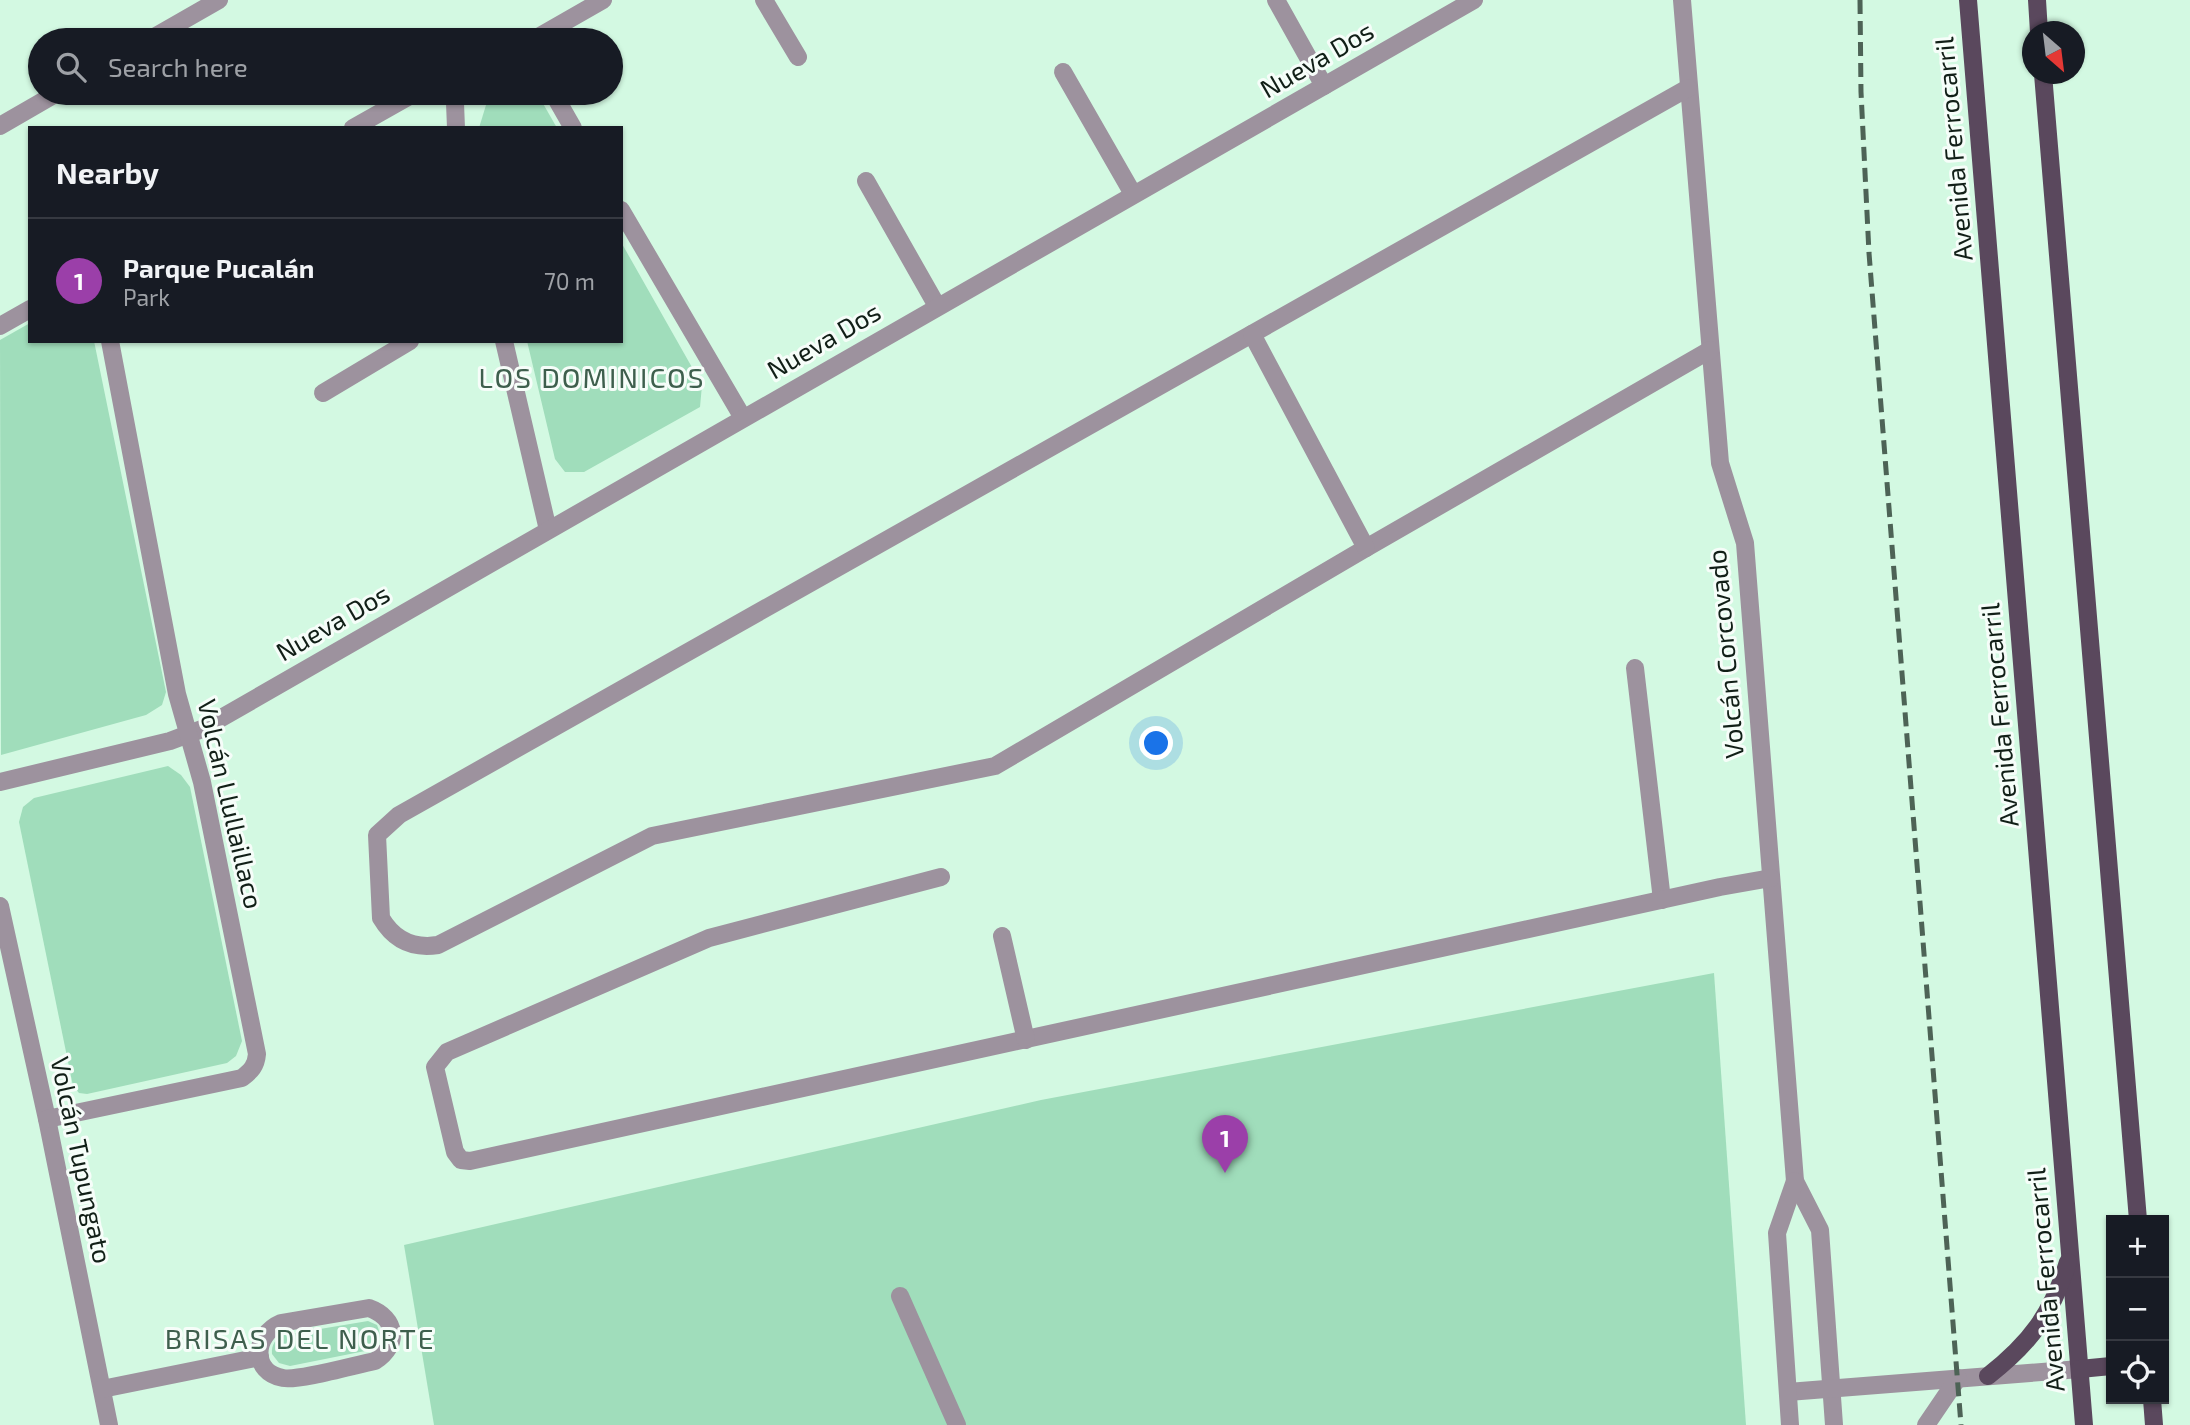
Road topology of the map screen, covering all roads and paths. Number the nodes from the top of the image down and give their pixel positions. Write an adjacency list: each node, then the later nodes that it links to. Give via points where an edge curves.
1 (219, 0): 10 (street)
2 (603, 0): 11 (street)
3 (764, 0): 12 (street)
4 (1276, 0): 15 (street)
5 (1474, 0): 15 (street, Nueva Dos)
6 (1682, 0): 16 (street, Volcán Corcovado)
7 (1968, 0): 52 (main road, Avenida Ferrocarril)
8 (2037, 0): 9 (main road)
9 (2038, 21)
10 (170, 28)
11 (554, 28)
12 (799, 57)
13 (1063, 72): 26 (street)
14 (2044, 84): 51 (main road)
15 (1324, 86): 26 (street, Nueva Dos)
16 (1688, 88): 31 (street); 35 (street, Volcán Corcovado)
17 (36, 105): 21 (street)
18 (394, 105): 22 (street)
19 (455, 105): 23 (street)
20 (560, 105): 24 (street)
21 (0, 125)
22 (357, 126)
23 (456, 126)
24 (572, 126)
25 (866, 181): 28 (street)
26 (1133, 194): 28 (street, Nueva Dos)
27 (623, 213): 37 (street)
28 (937, 306): 37 (street, Nueva Dos)
29 (28, 310): 30 (street)
30 (0, 326)
31 (1252, 334): 39 (street); 39 (street, via 399,816 377,835 381,918 397,938 409,944 438,945 652,836 995,766)
32 (110, 343): 41 (street, Volcán Llullaillaco, via 177,694)
33 (407, 343): 36 (street)
34 (504, 343): 38 (street)
35 (1710, 350): 39 (street); 44 (street, Volcán Corcovado, via 1720,463 1745,543)
36 (323, 393)
37 (743, 418): 38 (street, Nueva Dos)
38 (548, 530): 41 (street, Nueva Dos)
39 (1366, 548)
40 (1635, 668): 45 (street)
41 (195, 732): 42 (street, Nueva Dos); 49 (street, Volcán Llullaillaco, via 256,1062 242,1078)
42 (0, 782)
43 (941, 877): 48 (street, via 709,938 447,1052 435,1067 456,1152 461,1160 470,1161)
44 (1771, 878): 45 (street); 50 (street, Volcán Corcovado)
45 (1662, 900): 48 (street)
46 (0, 906): 49 (street, Volcán Tupungato)
47 (1002, 936): 48 (street)
48 (1027, 1040)
49 (47, 1119): 59 (street, Volcán Tupungato)
50 (1794, 1181): 60 (street, Volcán Corcovado, via 1820,1230); 61 (street, Volcán Corcovado, via 1777,1233)
51 (2138, 1215)
52 (2070, 1255): 56 (main road, Avenida Ferrocarril); 57 (main road, via 2037,1328)
53 (900, 1296): 64 (street)
54 (260, 1357): 54 (street, via 273,1375 291,1378 374,1361 390,1346 391,1326 379,1311 369,1308 281,1323 262,1337); 59 (street)
55 (2106, 1366): 56 (main road)
56 (2080, 1369): 57 (street); 68 (main road, Avenida Ferrocarril)
57 (1988, 1376): 58 (street)
58 (1958, 1378): 60 (street); 67 (street)
59 (102, 1389): 63 (street, Volcán Tupungato)
60 (1831, 1389): 61 (street); 66 (street, Volcán Corcovado)
61 (1788, 1392): 65 (street, Volcán Corcovado)
62 (2152, 1404): 69 (main road)
63 (109, 1425)
64 (957, 1425)
65 (1790, 1425)
66 (1834, 1425)
67 (1926, 1425)
68 (2084, 1425)
69 (2154, 1425)

